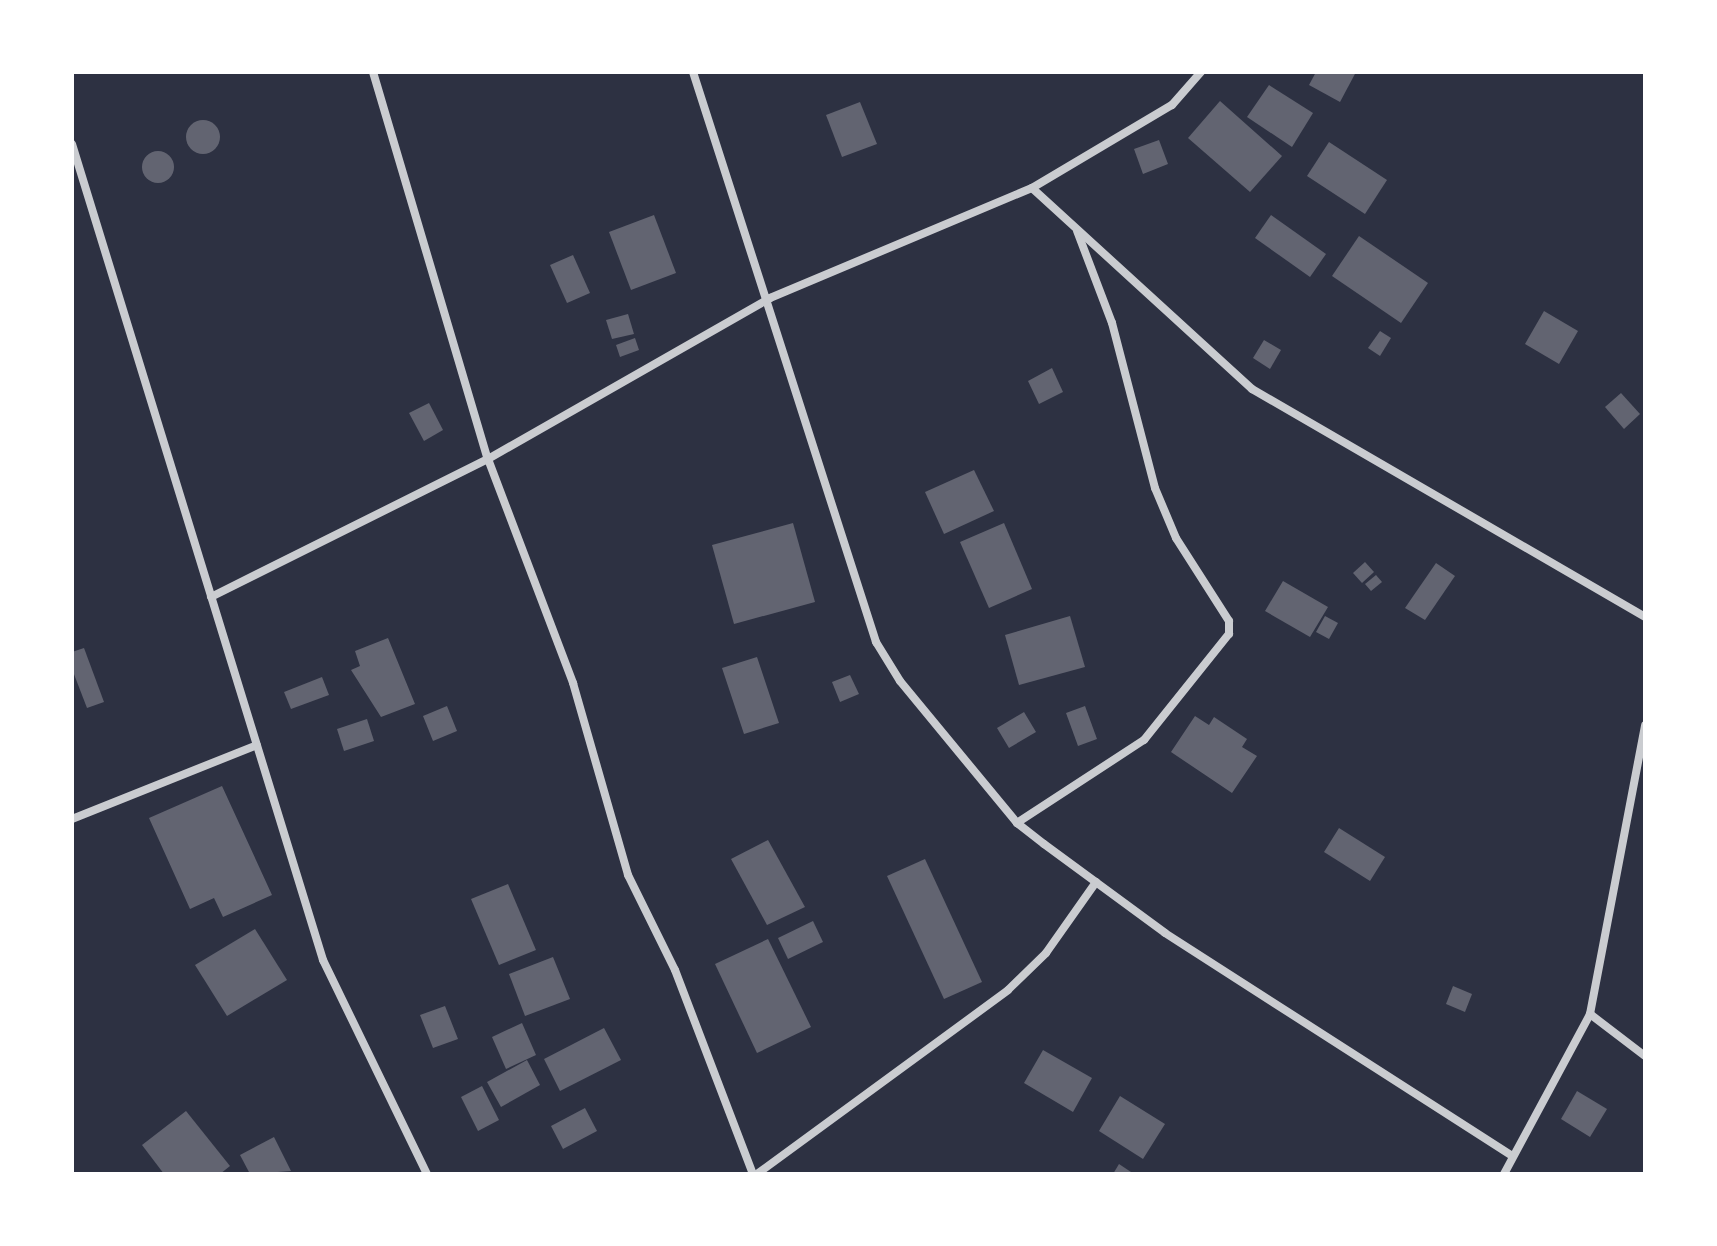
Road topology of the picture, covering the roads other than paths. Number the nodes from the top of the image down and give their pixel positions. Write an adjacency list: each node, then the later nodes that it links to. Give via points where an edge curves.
1 (373, 72): 8 (street)
2 (693, 72): 7 (street)
3 (1201, 72): 5 (street, via 1172,105)
4 (72, 144): 9 (street)
5 (1032, 188): 6 (street); 7 (street)
6 (1075, 226): 10 (street, via 1252,389); 14 (street, via 1112,323 1155,488 1176,538 1229,621 1229,634 1144,740)
7 (770, 298): 8 (street); 14 (street, via 876,642)
8 (488, 459): 9 (street); 20 (street, via 573,683 628,875 675,970)
9 (211, 597): 12 (street)
10 (1645, 617)
11 (1645, 725): 16 (street)
12 (257, 745): 13 (street); 19 (street, via 323,960)
13 (72, 819)
14 (1017, 823): 15 (street)
15 (1096, 882): 18 (street); 20 (street, via 1046,953 1008,990)
16 (1590, 1014): 17 (street); 18 (street)
17 (1645, 1056)
18 (1513, 1156): 21 (street)
19 (427, 1174)
20 (755, 1174)
21 (1504, 1174)

